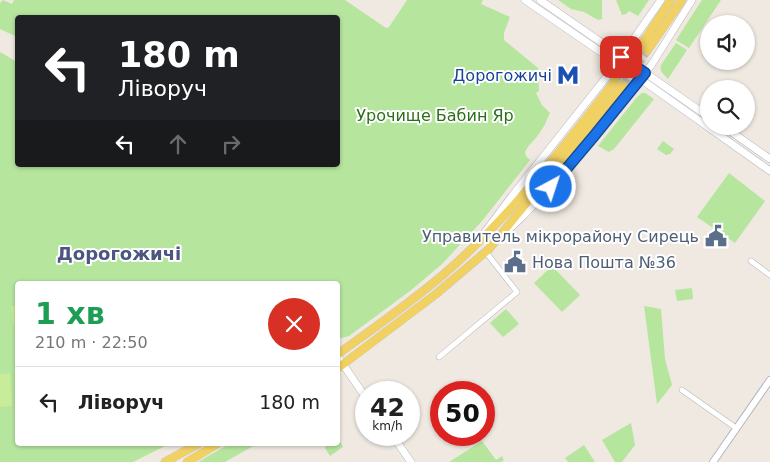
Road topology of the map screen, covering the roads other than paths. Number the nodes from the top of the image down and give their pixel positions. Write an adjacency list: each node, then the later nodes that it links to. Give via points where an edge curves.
1 (525, 0): 7 (main road)
2 (540, 0): 7 (main road)
3 (661, 0): 7 (main road)
4 (671, 0): 5 (main road, via 643,49)
5 (682, 0)
6 (692, 0): 8 (main road)
7 (619, 60): 8 (main road); 13 (main road)
8 (642, 76): 9 (main road); 12 (main road); 14 (main road, via 551,187)
9 (700, 111)
10 (735, 135): 11 (main road)
11 (770, 160)
12 (770, 171)
13 (479, 240): 14 (main road, via 504,216 619,83); 17 (main road, via 424,291)
14 (487, 250): 18 (street, via 517,292); 19 (main road, via 436,294)
15 (751, 261): 16 (street)
16 (770, 275)
17 (340, 354)
18 (439, 357)
19 (340, 366): 21 (main road)
20 (770, 380): 23 (street)
21 (355, 384)
22 (682, 390): 23 (street)
23 (736, 428): 30 (street)
24 (194, 446): 27 (main road)
25 (214, 446): 28 (main road)
26 (400, 446): 29 (main road)
27 (165, 462)
28 (187, 462)
29 (411, 462)
30 (713, 462)

